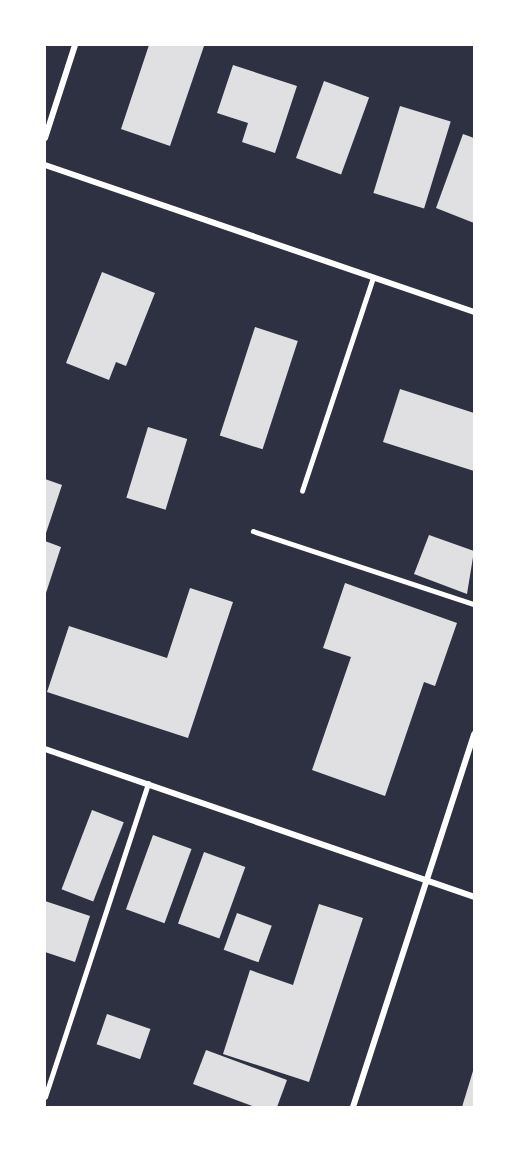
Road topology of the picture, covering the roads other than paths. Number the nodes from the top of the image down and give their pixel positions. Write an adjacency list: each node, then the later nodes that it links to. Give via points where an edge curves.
1 (75, 45): 2 (street)
2 (45, 138)
3 (45, 165): 4 (street)
4 (373, 277): 5 (street); 6 (lane)
5 (474, 312)
6 (302, 491)
7 (253, 531): 8 (lane)
8 (474, 604)
9 (474, 734): 12 (street)
10 (45, 749): 11 (street)
11 (148, 783): 12 (street); 14 (lane)
12 (426, 881): 13 (street); 15 (street)
13 (474, 897)
14 (45, 1097)
15 (353, 1107)

